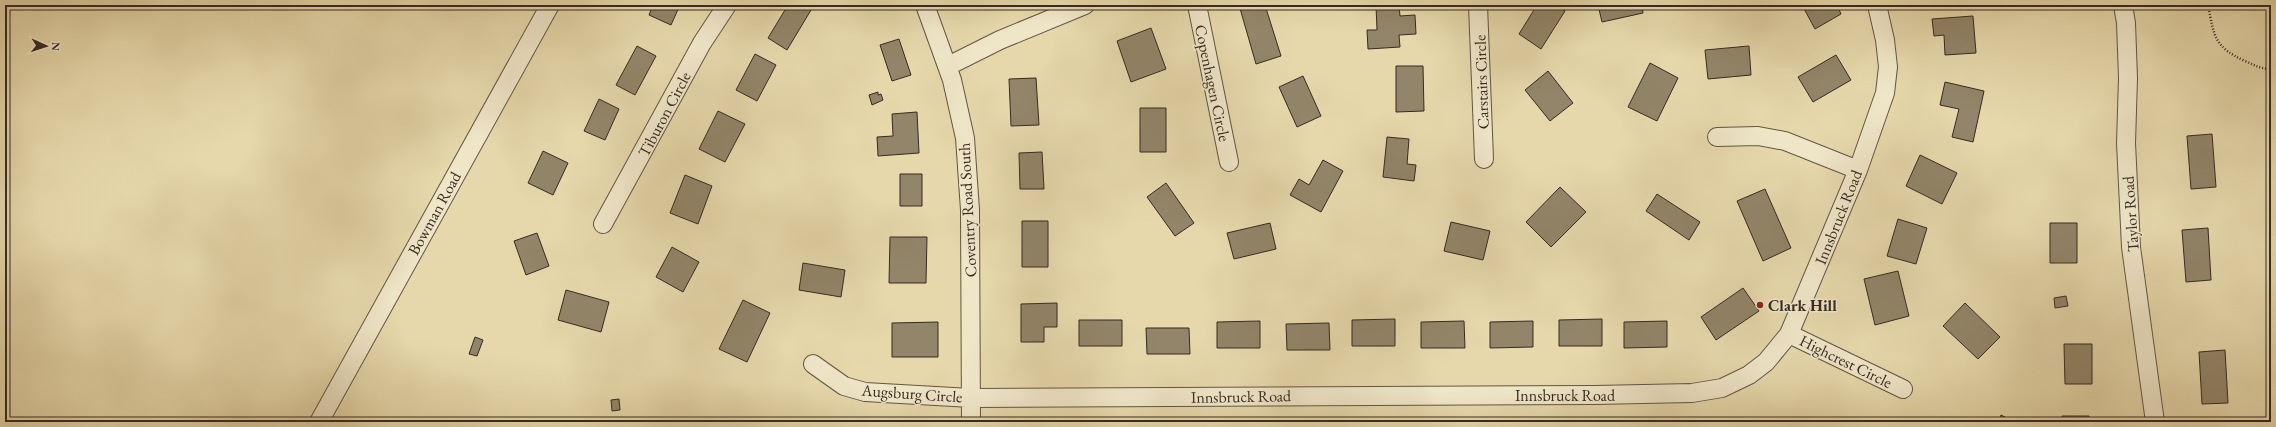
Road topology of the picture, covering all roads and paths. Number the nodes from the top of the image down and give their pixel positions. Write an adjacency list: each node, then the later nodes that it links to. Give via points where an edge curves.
1 (550, 5): 21 (street, Bowman Road)
2 (727, 5): 16 (street, Tiburon Circle, via 702,43)
3 (925, 5): 10 (street, Coventry Road South)
4 (1084, 5): 10 (street, via 1000,40)
5 (1197, 5): 14 (street, Copenhagen Circle)
6 (1478, 5): 13 (street, Carstairs Circle)
7 (1877, 5): 15 (street, Innsbruck Road, via 1888,67 1885,93)
8 (2123, 5): 23 (street, Taylor Road, via 2128,78 2126,143 2131,247)
9 (2208, 5): 11 (path, via 2213,33 2226,52 2263,69)
10 (948, 66): 20 (street, Coventry Road South, via 965,138 970,210)
11 (2271, 69)
12 (1717, 137): 15 (street, via 1758,136 1785,141)
13 (1484, 159)
14 (1229, 162)
15 (1858, 170): 17 (street, Innsbruck Road)
16 (603, 224)
17 (1789, 334): 19 (street, Highcrest Circle); 20 (street, Innsbruck Road, via 1766,362 1749,375 1722,388 1692,393)
18 (813, 364): 20 (street, Augsburg Circle, via 844,386 865,392)
19 (1903, 389)
20 (971, 398): 22 (street, Coventry Road South)
21 (319, 422)
22 (971, 422)
23 (2155, 422)

